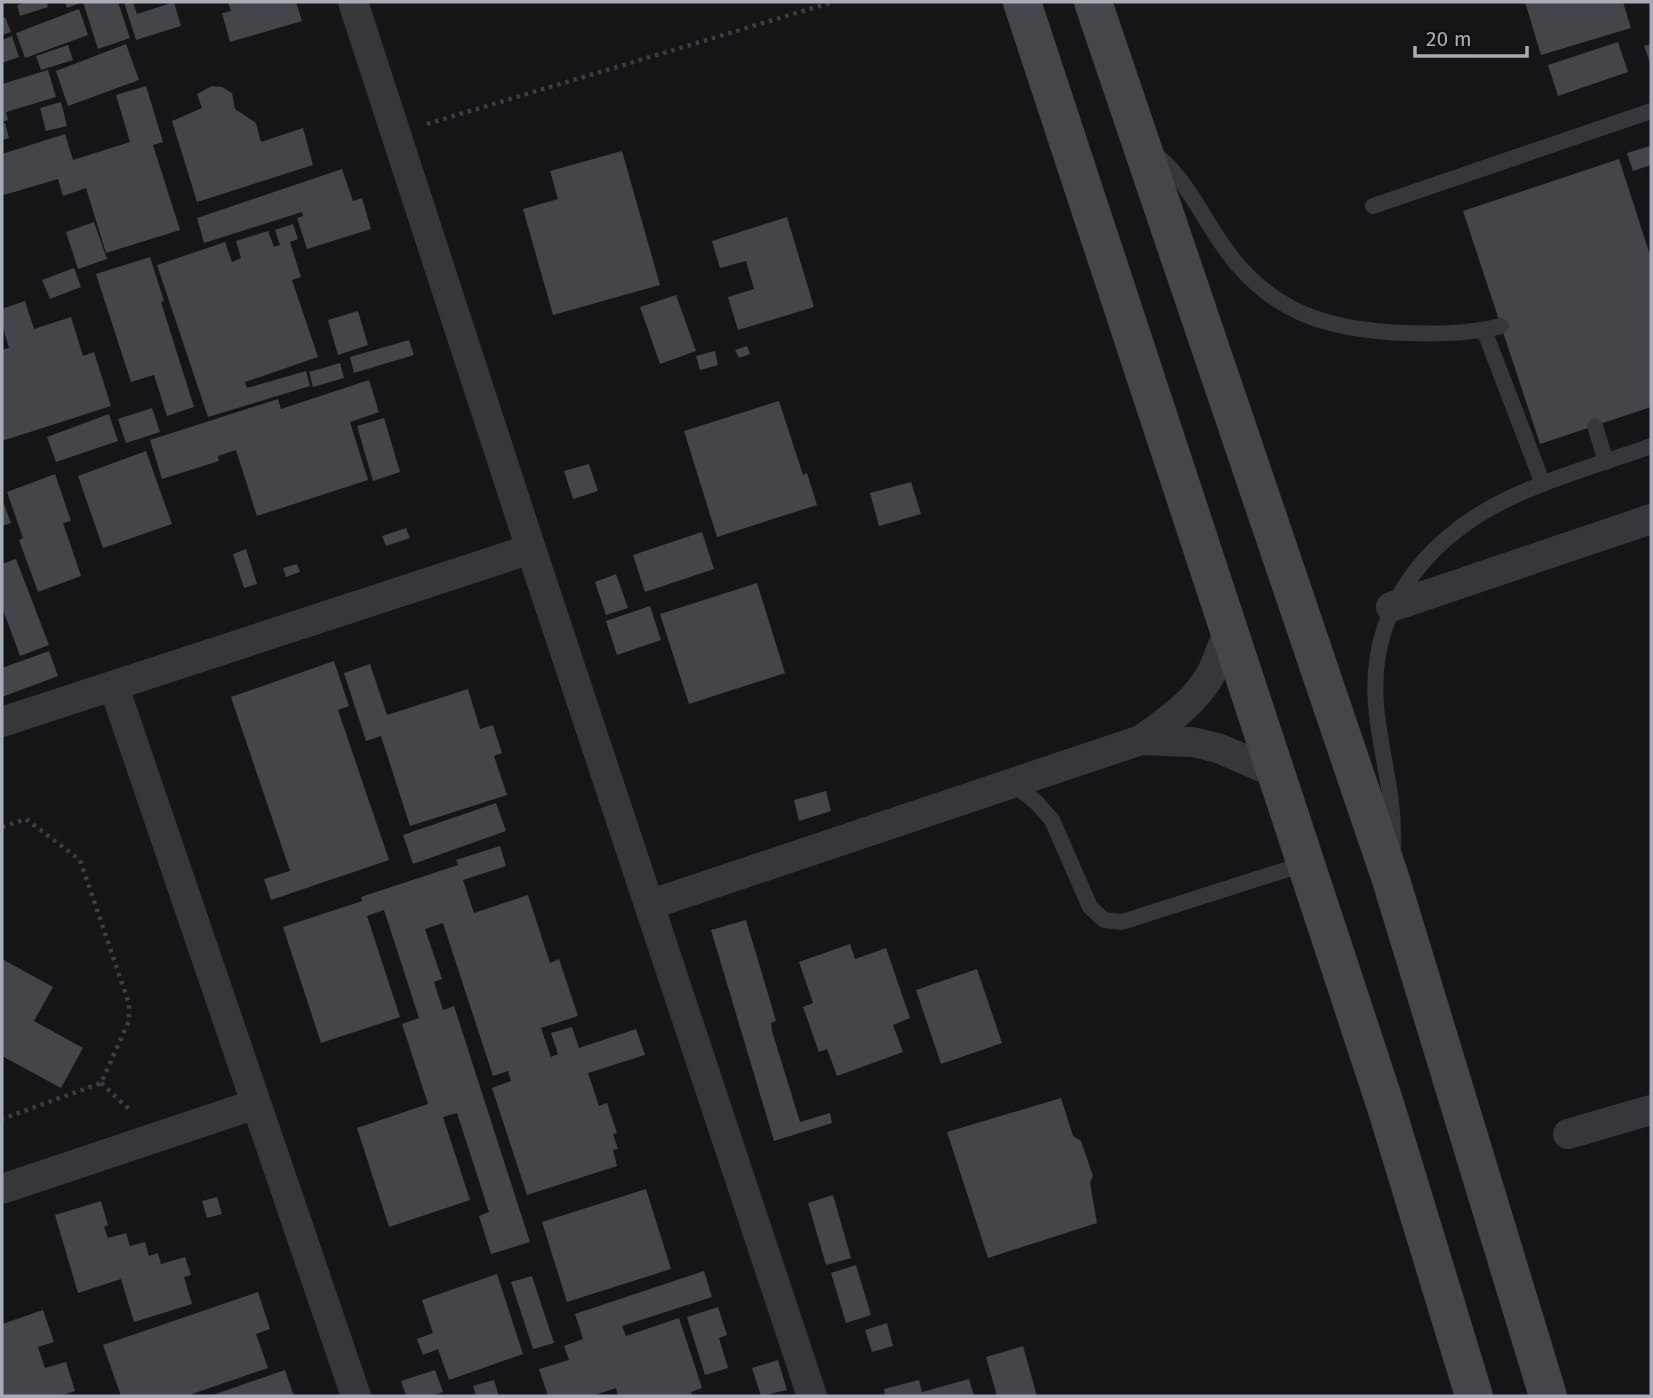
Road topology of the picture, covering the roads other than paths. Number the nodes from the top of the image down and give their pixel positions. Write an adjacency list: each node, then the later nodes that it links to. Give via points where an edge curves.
1 (353, 2): 14 (street)
2 (1022, 2): 16 (main road)
3 (1093, 2): 5 (main road)
4 (1651, 111): 6 (lane)
5 (1140, 143): 8 (lane, via 1185,185 1243,271 1292,310 1351,329 1432,334); 23 (main road)
6 (1373, 206)
7 (1501, 326): 8 (lane)
8 (1484, 330): 12 (lane)
9 (1595, 426): 11 (lane)
10 (1651, 446): 11 (lane)
11 (1606, 462): 12 (lane)
12 (1543, 484): 15 (lane, via 1491,508 1445,541 1406,583)
13 (1651, 519): 15 (street)
14 (531, 549): 17 (street); 24 (street)
15 (1391, 607): 23 (lane, via 1376,670 1376,706 1390,787)
16 (1229, 631): 19 (street, via 1212,672 1193,698); 20 (main road)
17 (114, 687): 18 (street); 25 (street)
18 (2, 722)
19 (1141, 740): 20 (street, via 1218,747); 21 (street)
20 (1276, 773): 22 (main road)
21 (1013, 783): 22 (lane, via 1052,820 1090,907 1104,920 1122,922); 24 (street)
22 (1307, 863): 29 (main road)
23 (1391, 880): 34 (main road)
24 (649, 905): 31 (street)
25 (256, 1104): 28 (street); 30 (street)
26 (1651, 1110): 27 (street)
27 (1568, 1134)
28 (2, 1189)
29 (1441, 1286): 32 (main road); 33 (main road, via 1477,1329)
30 (356, 1396)
31 (812, 1396)
32 (1474, 1396)
33 (1502, 1396)
34 (1548, 1396)

